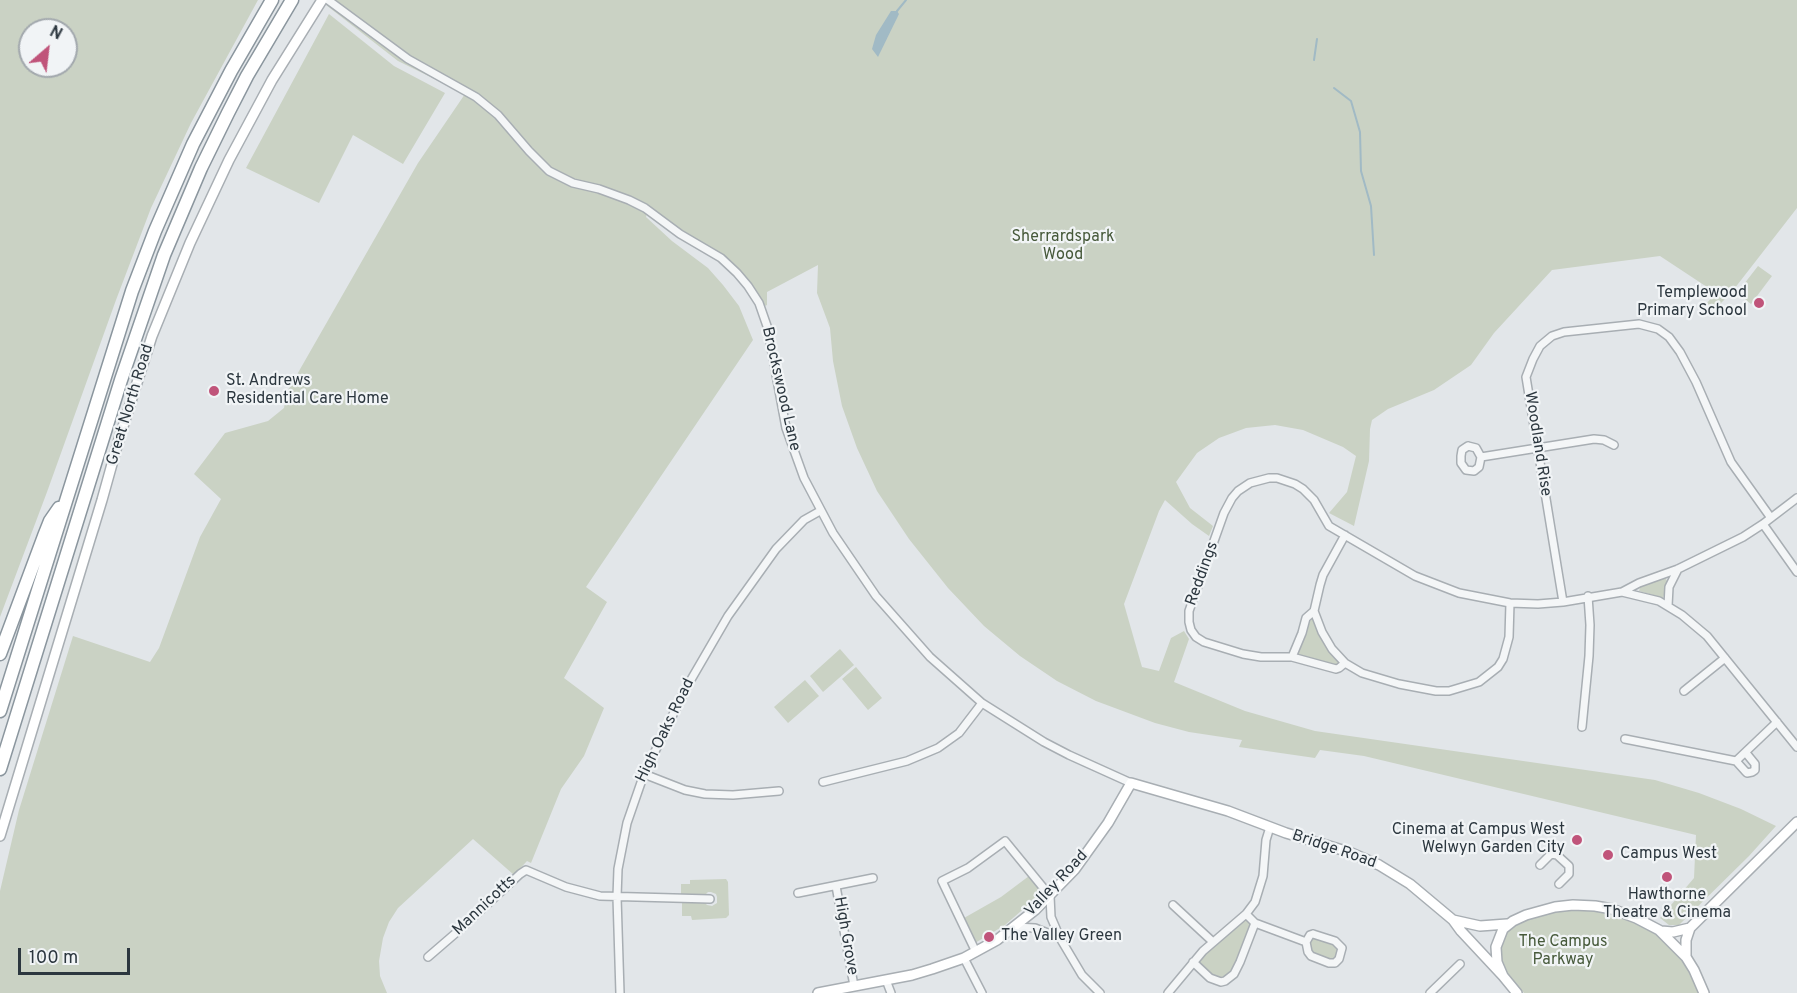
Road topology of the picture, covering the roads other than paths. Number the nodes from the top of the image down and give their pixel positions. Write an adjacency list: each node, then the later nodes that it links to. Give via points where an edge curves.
1 (272, 0): 8 (highway, via 211,108 155,231 128,302)
2 (292, 0): 35 (highway, via 214,140 164,255)
3 (322, 0): 42 (main road, Great North Road, via 272,80 229,160 152,336)
4 (328, 0): 10 (street, Brockswood Lane, via 408,60 476,97 549,171 653,212 737,273 759,303 771,338 786,428)
5 (1614, 445): 6 (street, via 1594,439)
6 (1537, 448): 7 (street); 11 (street, Woodland Rise, via 1526,377 1545,340 1564,332 1629,324 1650,326 1674,343 1701,392 1731,462); 18 (street, Woodland Rise)
7 (1481, 457)
8 (68, 495): 22 (highway, via 47,529); 28 (highway)
9 (1797, 498): 11 (street)
10 (820, 511): 27 (street, Brockswood Lane, via 884,605 930,657); 36 (street, High Oaks Road, via 776,549 728,616 684,690)
11 (1771, 518): 12 (street)
12 (1763, 524): 14 (street); 15 (street)
13 (1345, 535): 19 (street, Reddings, via 1436,586); 21 (street, via 1323,575); 23 (street, Reddings, via 1329,526 1303,489 1277,478 1246,486 1232,498 1224,513 1189,611 1191,630 1199,640 1229,651)
14 (1678, 569): 16 (street); 20 (street, via 1669,587)
15 (1797, 572)
16 (1622, 592): 17 (street, Reddings); 20 (street)
17 (1588, 596): 18 (street, Reddings); 30 (street, via 1589,656)
18 (1563, 602): 19 (street, Reddings)
19 (1510, 603): 25 (street, via 1509,637 1503,659 1479,682 1436,691 1379,679)
20 (1668, 606): 24 (street, via 1695,625)
21 (1314, 611): 23 (street, via 1306,618); 25 (street, via 1326,640)
22 (0, 654)
23 (1292, 657): 25 (street, Reddings, via 1336,669)
24 (1725, 658): 26 (street); 29 (street)
25 (1345, 663)
26 (1684, 691)
27 (982, 703): 37 (street, via 959,733 938,748 907,761); 38 (street, Brockswood Lane, via 1044,742)
28 (0, 711)
29 (1777, 722): 32 (street); 33 (street)
30 (1582, 727)
31 (1625, 739): 34 (street)
32 (1797, 747)
33 (1746, 753): 34 (street); 34 (street, via 1755,770 1747,773)
34 (1736, 761)
35 (0, 769)
36 (644, 774): 39 (street, via 705,794); 49 (street, High Oaks Road, via 622,846)
37 (823, 782)
38 (1131, 783): 41 (main road, Bridge Road); 48 (main road, Valley Road, via 1093,846)
39 (779, 791)
40 (1794, 825): 57 (main road)
41 (1270, 827): 52 (street, via 1258,895); 53 (main road, Bridge Road, via 1380,866 1410,884)
42 (0, 836)
43 (1540, 865): 45 (street, via 1551,854 1569,866 1569,874)
44 (873, 878): 46 (street, High Grove)
45 (1559, 884)
46 (836, 886): 47 (street, High Grove); 70 (street, High Grove)
47 (798, 893)
48 (1050, 896): 56 (main road, Valley Road); 59 (street, via 1051,917); 62 (street, via 1005,841 942,881)
49 (617, 897): 50 (street); 63 (street, Mannicotts, via 574,890 525,870); 71 (street, High Oaks Road)
50 (710, 899)
51 (1173, 905): 60 (street)
52 (1246, 914): 54 (street); 60 (street)
53 (1453, 920): 55 (main road, via 1480,926); 68 (main road, Bridge Road)
54 (1254, 923): 61 (street); 66 (street, via 1246,950 1226,981 1210,978)
55 (1507, 924): 58 (main road, via 1555,907 1584,905 1625,913); 68 (main road, via 1496,952)
56 (1015, 927): 59 (street, via 1035,928); 62 (main road, Valley Road)
57 (1690, 928): 58 (main road); 64 (main road)
58 (1659, 930): 64 (main road)
59 (1060, 938): 75 (street, via 1082,975)
60 (1213, 942): 66 (street)
61 (1306, 942): 61 (street, via 1313,934 1335,941 1342,948 1339,959 1333,963 1311,956)
62 (976, 952): 65 (main road, Valley Road)
63 (428, 957)
64 (1686, 957): 79 (main road)
65 (964, 958): 69 (main road, Valley Road); 74 (street)
66 (1193, 962): 76 (street)
67 (1460, 963): 77 (street)
68 (1503, 976): 78 (main road, Bridge Road)
69 (886, 980): 70 (main road, Valley Road); 73 (street)
70 (854, 986): 72 (main road, Valley Road)
71 (620, 993)
72 (818, 993)
73 (891, 993)
74 (982, 993)
75 (1100, 993)
76 (1168, 993)
77 (1430, 993)
78 (1517, 993)
79 (1704, 993)

